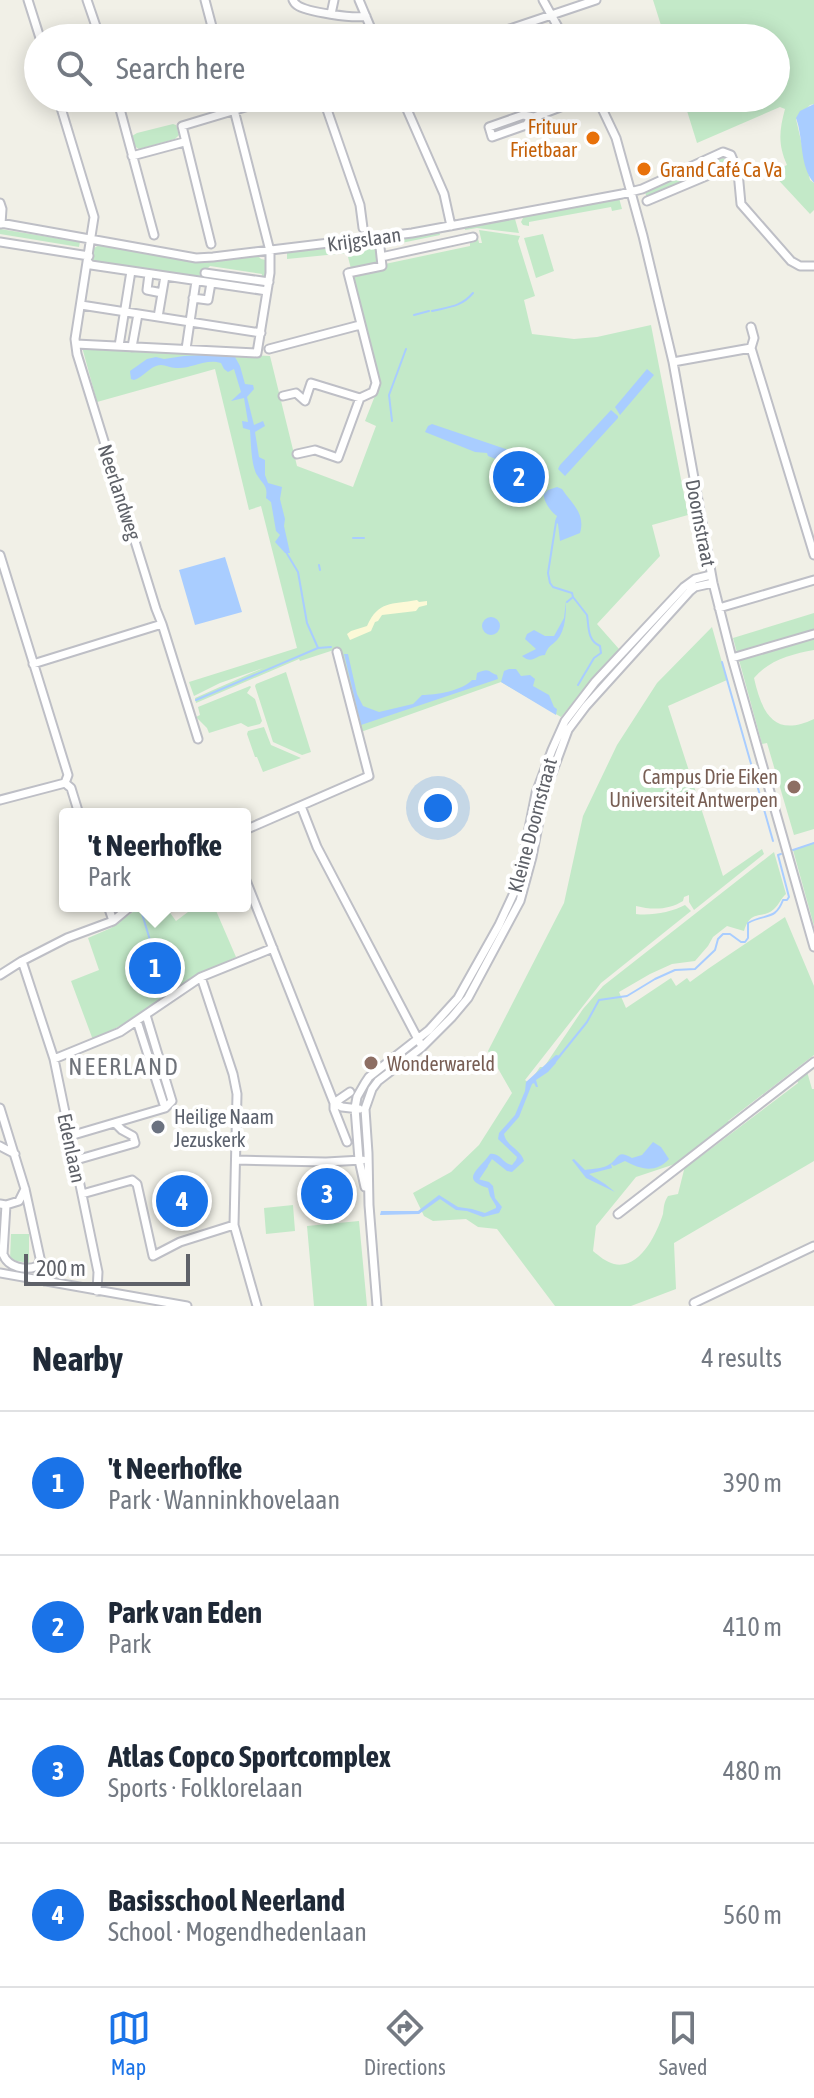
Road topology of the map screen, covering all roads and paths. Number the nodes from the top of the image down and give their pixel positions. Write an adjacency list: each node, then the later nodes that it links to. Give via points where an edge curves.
1 (28, 0): 12 (street)
2 (87, 0): 13 (street)
3 (205, 0): 14 (street)
4 (293, 0): 9 (street, via 302,8)
5 (334, 0): 9 (street)
6 (359, 0): 11 (street)
7 (543, 0): 10 (street)
8 (596, 0): 10 (street)
9 (331, 14): 11 (street)
10 (551, 15): 16 (street); 17 (street)
11 (366, 16): 15 (street)
12 (36, 24)
13 (95, 24)
14 (211, 24)
15 (369, 24)
16 (524, 24)
17 (556, 24)
18 (62, 112): 39 (street, Neerlandweg, via 94,213)
19 (121, 112): 28 (street)
20 (230, 112): 27 (street, via 185,124)
21 (234, 112): 42 (street)
22 (329, 112): 35 (street)
23 (408, 112): 34 (street, via 444,194)
24 (547, 112): 26 (street)
25 (604, 112): 30 (street, Doornstraat)
26 (534, 117): 26 (street, via 523,115 489,127 492,137)
27 (184, 142): 28 (street); 41 (street)
28 (132, 156): 36 (street)
29 (735, 164): 30 (street, Krijgslaan, via 723,152); 31 (street); 45 (street, via 741,204 791,261)
30 (631, 192): 34 (street, Krijgslaan); 70 (street, Doornstraat)
31 (647, 201)
32 (0, 203): 33 (street)
33 (0, 225): 39 (street, Krijgslaan)
34 (451, 226): 38 (street, Krijgslaan)
35 (363, 228)
36 (154, 235)
37 (473, 237): 43 (street)
38 (379, 238): 42 (street, Krijgslaan); 43 (street)
39 (92, 240): 42 (street, Krijgslaan, via 204,258); 44 (street, Neerlandweg)
40 (0, 242): 44 (street)
41 (211, 244)
42 (270, 251): 51 (street)
43 (381, 257): 61 (street, via 382,266 348,273)
44 (89, 259): 46 (street, via 91,265); 56 (street, Neerlandweg)
45 (814, 266)
46 (131, 271): 48 (street); 57 (street)
47 (205, 273): 51 (street)
48 (149, 274): 49 (street); 54 (street, via 147,290)
49 (165, 276): 50 (street); 54 (street)
50 (196, 281): 52 (street); 55 (street)
51 (269, 282): 53 (street)
52 (211, 283): 53 (street); 55 (street, via 208,300)
53 (267, 291): 63 (street)
54 (162, 293): 59 (street)
55 (193, 298): 60 (street)
56 (81, 305): 57 (street); 64 (street, Neerlandweg)
57 (125, 312): 58 (street); 65 (street)
58 (138, 314): 59 (street); 66 (street)
59 (158, 317): 60 (street)
60 (190, 322): 63 (street); 68 (street)
61 (360, 325): 69 (street); 72 (street, via 376,383 373,392)
62 (751, 327): 67 (street)
63 (261, 333): 68 (street, via 257,353)
64 (76, 344): 65 (street); 79 (street, Neerlandweg)
65 (119, 346): 66 (street)
66 (132, 347): 68 (street)
67 (751, 348): 70 (street); 75 (street)
68 (186, 349)
69 (269, 349)
70 (673, 362): 76 (street, Doornstraat)
71 (283, 396): 72 (street, via 296,393 305,401 311,383)
72 (360, 398): 73 (street, via 338,458 315,450)
73 (297, 454)
74 (0, 555): 83 (street)
75 (814, 555)
76 (712, 579): 78 (street, Doornstraat); 101 (street, Kleine Doornstraat, via 695,579 684,587 565,721 536,793 510,903 458,998)
77 (814, 580): 78 (street)
78 (719, 608): 82 (street, Doornstraat)
79 (162, 624): 83 (street); 84 (street, Neerlandweg)
80 (814, 634): 82 (street)
81 (337, 652): 87 (street, via 369,776)
82 (732, 658): 94 (street, Doornstraat)
83 (33, 664): 85 (street, via 68,775)
84 (198, 739)
85 (65, 783): 86 (street); 88 (street)
86 (0, 800)
87 (301, 806): 89 (street); 101 (street, via 317,847)
88 (77, 808)
89 (251, 827)
90 (251, 893): 95 (street)
91 (110, 912): 93 (street)
92 (124, 912): 93 (street)
93 (113, 921): 96 (street)
94 (814, 947)
95 (273, 948): 98 (street); 105 (street)
96 (22, 961): 97 (street); 102 (street, Edenlaan)
97 (0, 975)
98 (201, 977): 99 (street); 116 (street, via 238,1098)
99 (146, 1015): 100 (street); 106 (street, via 172,1101)
100 (137, 1021): 102 (street); 106 (street)
101 (420, 1044): 107 (street, Kleine Doornstraat, via 369,1077); 108 (street, Kleine Doornstraat, via 378,1081)
102 (54, 1059): 111 (street, Edenlaan)
103 (814, 1062): 121 (street)
104 (350, 1092): 105 (street)
105 (334, 1103): 107 (street); 112 (street)
106 (165, 1108): 110 (street)
107 (355, 1108): 108 (street); 117 (street)
108 (365, 1109): 117 (street)
109 (1, 1114): 114 (street)
110 (115, 1123): 111 (street); 115 (street, via 135,1143)
111 (70, 1136): 115 (street, Edenlaan)
112 (347, 1142)
113 (0, 1146): 114 (street)
114 (15, 1154): 118 (street)
115 (76, 1160): 119 (street, Edenlaan)
116 (236, 1160): 117 (street); 122 (street)
117 (364, 1160): 131 (street)
118 (25, 1189): 120 (street, via 19,1201); 124 (street)
119 (82, 1194): 122 (street, via 132,1180 137,1184 153,1256); 127 (street, Edenlaan)
120 (3, 1204): 124 (street, via 4,1259 31,1269)
121 (618, 1214)
122 (234, 1225): 130 (street)
123 (814, 1246): 128 (street)
124 (41, 1257): 126 (street)
125 (0, 1273): 126 (street)
126 (45, 1281): 127 (street)
127 (97, 1291): 129 (street)
128 (694, 1303)
129 (187, 1306)
130 (257, 1306)
131 (377, 1306)

